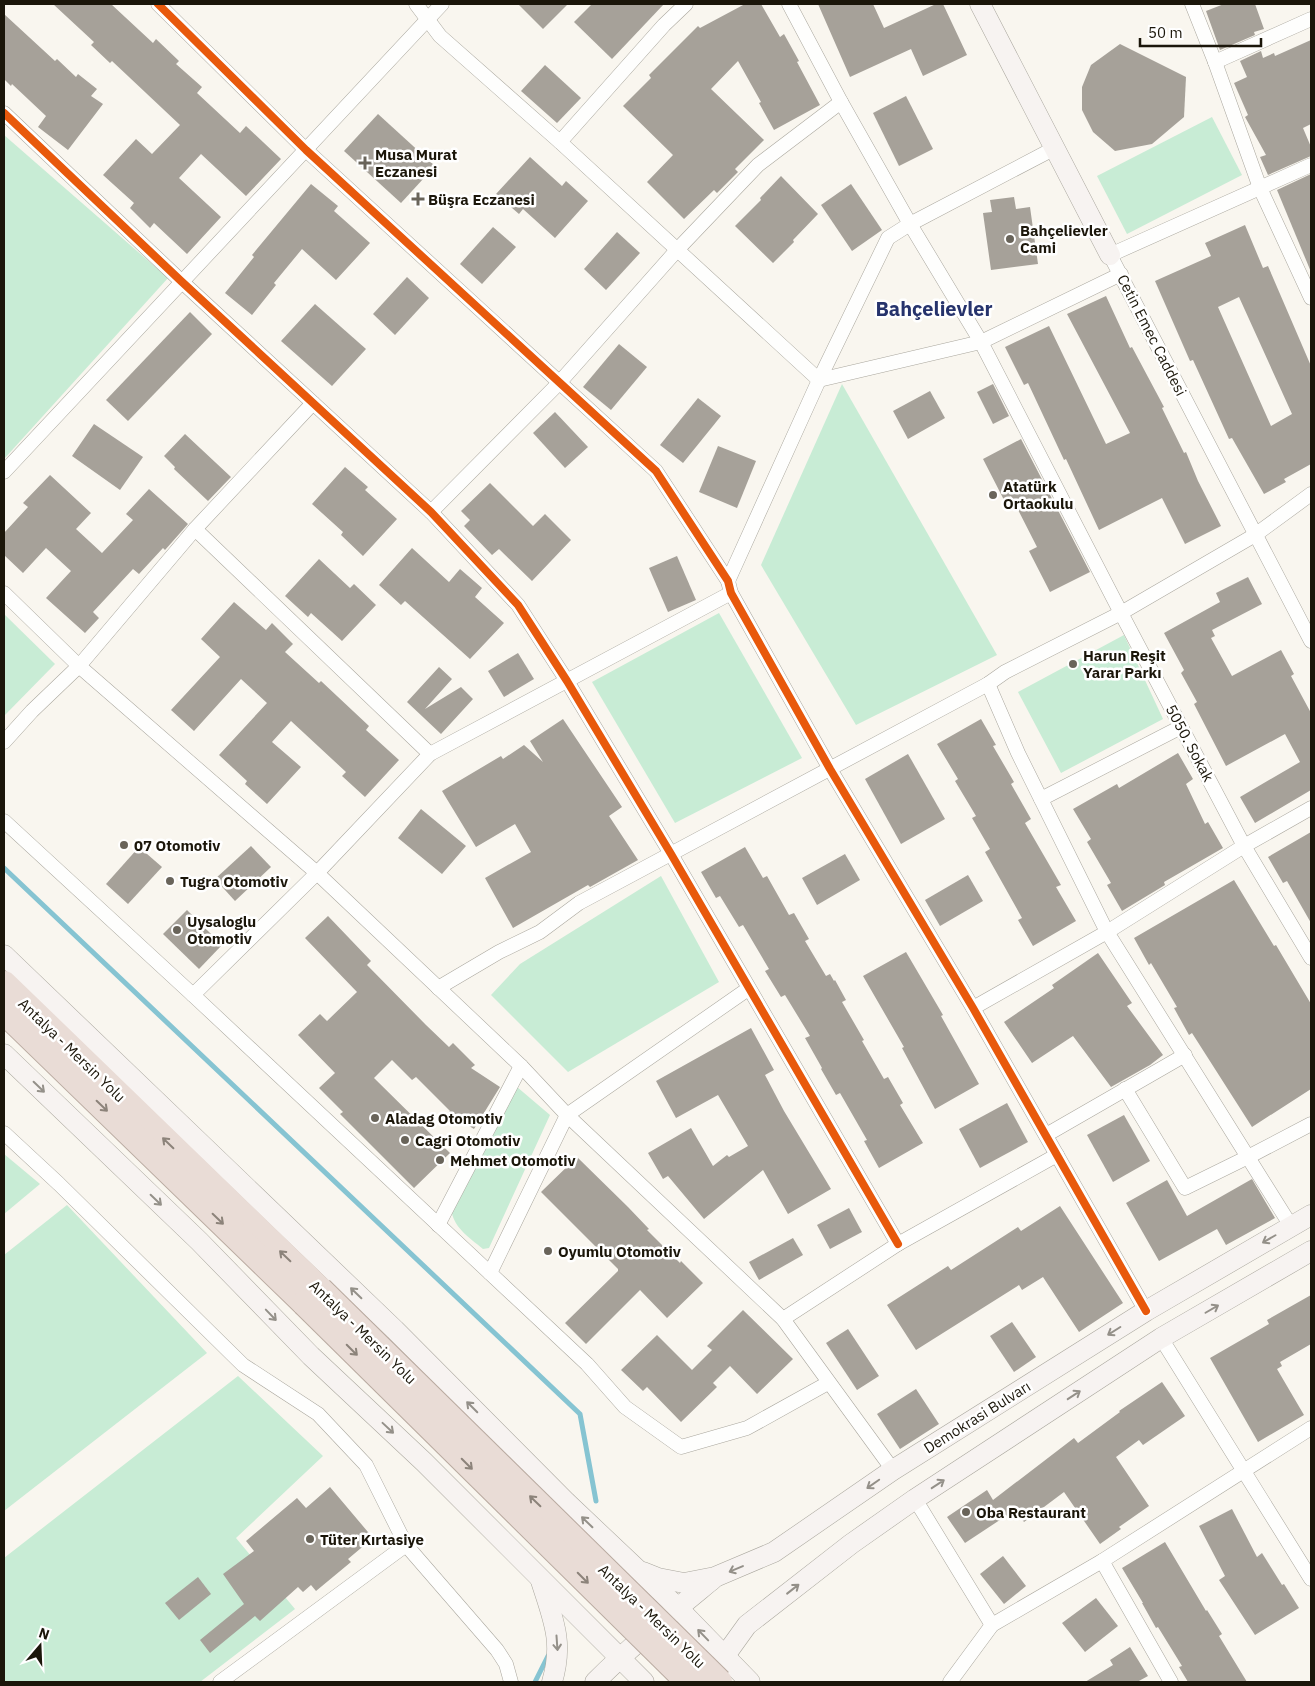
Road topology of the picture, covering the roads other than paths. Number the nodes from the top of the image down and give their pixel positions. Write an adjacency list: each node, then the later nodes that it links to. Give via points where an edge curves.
1 (158, 4): 15 (street)
2 (416, 4): 9 (street)
3 (442, 4): 9 (street)
4 (686, 4): 13 (street)
5 (789, 4): 11 (street, 5050. Sokak)
6 (980, 4): 14 (street, Cetin Emec Caddesi)
7 (1192, 4): 10 (street)
8 (1311, 18): 10 (street)
9 (428, 20): 13 (street, via 440,36); 15 (street)
10 (1215, 62): 17 (street)
11 (841, 102): 18 (street, 5050. Sokak); 19 (street, via 758,165)
12 (4, 113): 22 (street)
13 (560, 142): 19 (street)
14 (1055, 148): 18 (street); 20 (street, Cetin Emec Caddesi)
15 (306, 150): 22 (street); 26 (street)
16 (1311, 165): 17 (street)
17 (1260, 188): 20 (street); 23 (street)
18 (910, 224): 24 (street, 5050. Sokak); 25 (street, via 888,238)
19 (677, 250): 25 (street); 26 (street)
20 (1110, 254): 21 (street, Cetin Emec Caddesi)
21 (1121, 274): 24 (street); 32 (street, Cetin Emec Caddesi)
22 (181, 281): 27 (street); 28 (street)
23 (1311, 298)
24 (980, 342): 25 (street); 35 (street, 5050. Sokak)
25 (819, 380): 33 (street)
26 (559, 383): 30 (street); 33 (street, via 656,472)
27 (313, 404): 30 (street); 31 (street)
28 (4, 472)
29 (1311, 494): 32 (street)
30 (431, 512): 38 (street, via 518,605)
31 (195, 529): 37 (street); 42 (street)
32 (1254, 534): 35 (street); 36 (street, Cetin Emec Caddesi)
33 (730, 587): 38 (street); 43 (street)
34 (4, 593): 37 (street)
35 (1121, 613): 39 (street, via 1005,672); 40 (street, 5050. Sokak)
36 (1311, 640)
37 (79, 666): 41 (street); 49 (street)
38 (567, 681): 42 (street); 48 (street)
39 (988, 684): 43 (street); 44 (street)
40 (1181, 727): 44 (street); 47 (street, 5050. Sokak)
41 (4, 742)
42 (430, 754): 49 (street)
43 (830, 769): 48 (street); 57 (street)
44 (1041, 799): 50 (street)
45 (1311, 808): 47 (street)
46 (4, 821): 56 (street)
47 (1244, 846): 50 (street); 52 (street, 5050. Sokak)
48 (671, 854): 54 (street, via 579,904 540,932); 55 (street)
49 (317, 873): 54 (street); 56 (street)
50 (1107, 932): 57 (street); 60 (street)
51 (4, 955): 86 (street, one-way to 51, via 395,1330)
52 (1311, 958)
53 (4, 984): 75 (highway, Antalya - Mersin Yolu, one-way to 53)
54 (438, 988): 61 (street)
55 (748, 989): 63 (street); 72 (street)
56 (193, 994): 70 (street)
57 (973, 1008): 66 (street)
58 (4, 1011): 75 (highway, Antalya - Mersin Yolu, one-way to 75)
59 (4, 1054): 88 (street, one-way to 88, via 192,1234 311,1356 424,1462)
60 (1185, 1055): 62 (street); 68 (street)
61 (521, 1066): 63 (street); 70 (street)
62 (1125, 1089): 66 (street); 68 (street, via 1185,1188)
63 (567, 1115): 74 (street); 77 (street)
64 (1311, 1124): 68 (street)
65 (4, 1133): 84 (street, via 243,1365 318,1414 366,1465)
66 (1046, 1135): 67 (street)
67 (1057, 1155): 72 (street); 76 (street)
68 (1248, 1157): 71 (street)
69 (1311, 1215): 71 (street, Demokrasi Bulvarı)
70 (438, 1225): 74 (street)
71 (1291, 1226): 76 (street, Demokrasi Bulvarı, one-way to 76)
72 (898, 1244): 77 (street)
73 (1310, 1254): 78 (street, one-way to 73)
74 (490, 1273): 79 (street, via 587,1364 625,1407 681,1447 747,1428)
75 (312, 1297): 99 (highway, Antalya - Mersin Yolu, one-way to 99, bridge); 101 (highway, Antalya - Mersin Yolu, one-way to 75, bridge)
76 (1146, 1312): 81 (street, Demokrasi Bulvarı, one-way to 81)
77 (783, 1319): 79 (street)
78 (1161, 1338): 82 (street); 83 (street, one-way to 78)
79 (828, 1383): 81 (street)
80 (1311, 1428): 82 (street)
81 (893, 1470): 87 (street, Demokrasi Bulvarı, one-way to 87, via 774,1552)
82 (1243, 1472): 85 (street); 89 (street)
83 (915, 1499): 91 (street); 92 (street, one-way to 83, via 747,1625)
84 (406, 1545): 94 (street); 95 (street, via 497,1650 506,1664)
85 (1102, 1561): 91 (street); 104 (street)
86 (635, 1569): 87 (street, Demokrasi Bulvarı, via 684,1583); 90 (street)
87 (715, 1577): 90 (street)
88 (541, 1579): 93 (street); 96 (street, one-way to 96, via 557,1638 557,1661)
89 (1311, 1579)
90 (677, 1608): 92 (street, one-way to 90); 93 (street)
91 (992, 1625): 103 (street)
92 (724, 1657): 100 (street); 102 (street)
93 (620, 1658): 97 (street); 98 (street)
94 (220, 1682)
95 (511, 1682)
96 (552, 1682)
97 (595, 1682)
98 (644, 1682)
99 (689, 1682)
100 (694, 1682)
101 (719, 1682)
102 (750, 1682)
103 (950, 1682)
104 (1172, 1682)

